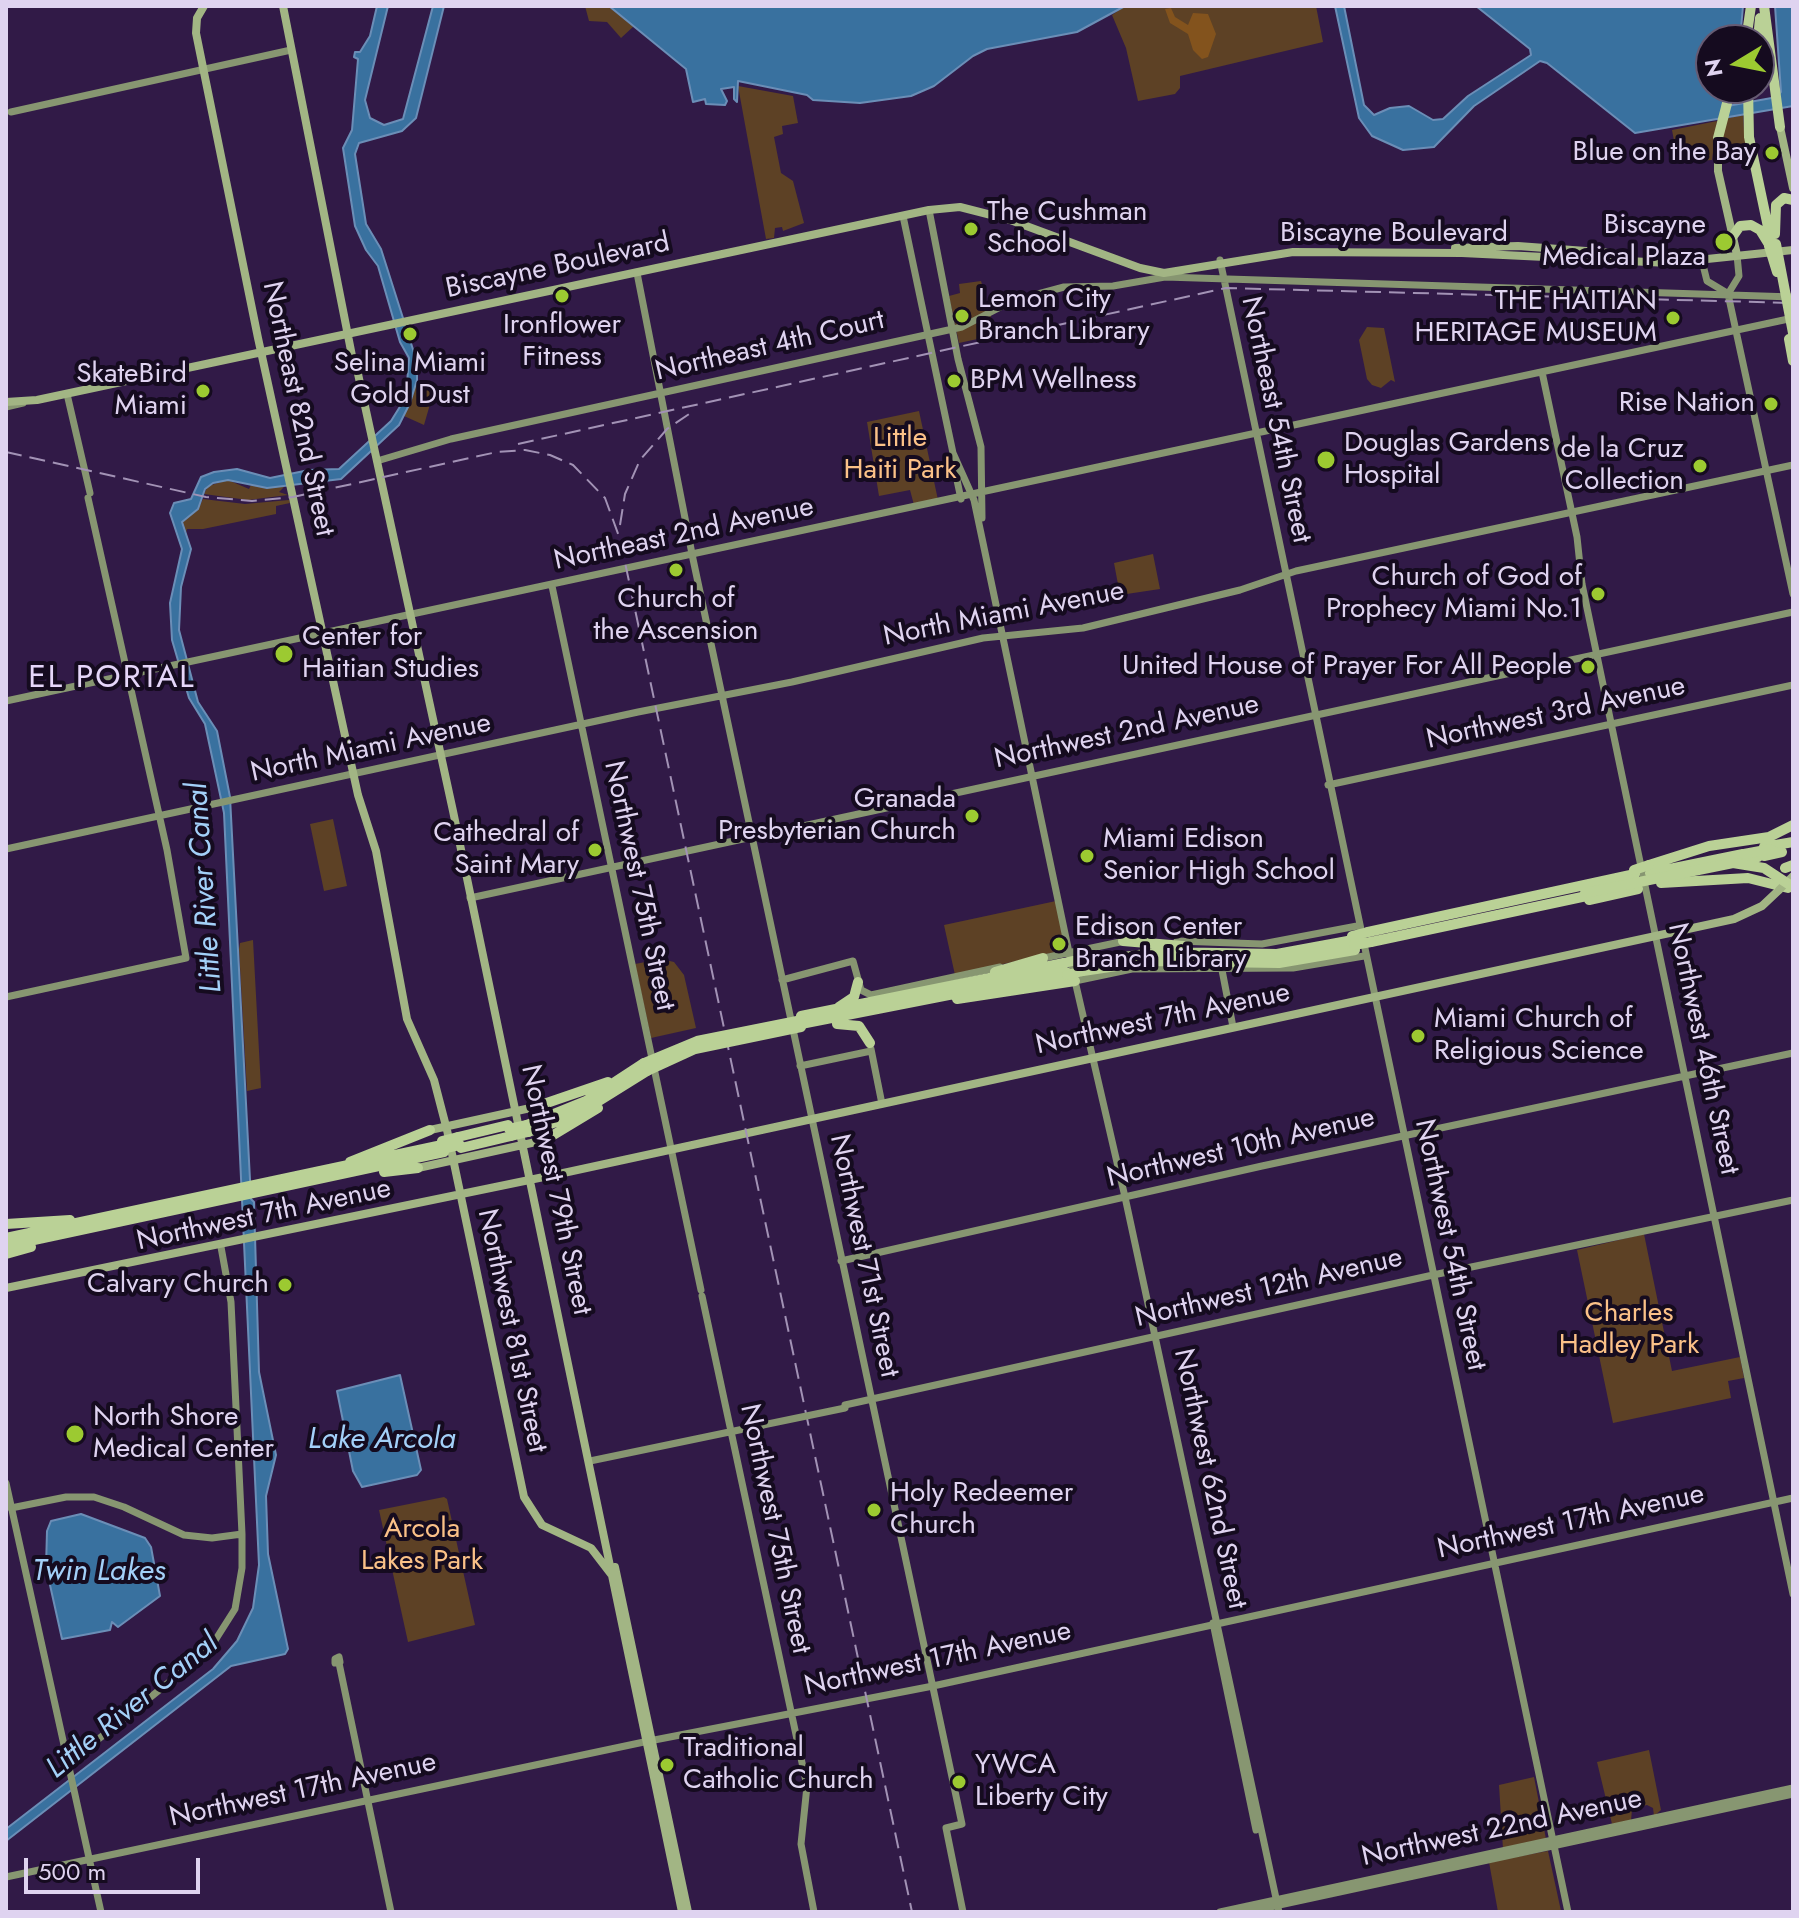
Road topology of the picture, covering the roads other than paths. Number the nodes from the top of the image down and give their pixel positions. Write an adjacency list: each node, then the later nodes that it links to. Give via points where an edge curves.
1 (204, 6): 5 (main road, Northeast 82nd Street, via 196,26)
2 (281, 6): 4 (main road)
3 (1762, 6): 9 (highway)
4 (291, 50): 5 (main road); 33 (main road)
5 (203, 69): 8 (main road); 35 (main road, Northeast 82nd Street)
6 (1725, 104): 10 (highway)
7 (1751, 104): 19 (highway)
8 (10, 110)
9 (1780, 127): 11 (main road)
10 (1718, 138): 18 (main road, via 1710,162 1718,171)
11 (1786, 155): 12 (main road); 13 (main road)
12 (1793, 177)
13 (1793, 188)
14 (1793, 200): 19 (highway, via 1784,198 1775,206)
15 (929, 210): 16 (main road, Biscayne Boulevard); 17 (main road, Biscayne Boulevard, via 960,207 991,220); 17 (main road, Biscayne Boulevard, via 963,204); 30 (main road)
16 (903, 216): 25 (main road, Biscayne Boulevard); 34 (main road)
17 (1003, 218): 24 (main road, Biscayne Boulevard, via 1164,273)
18 (1733, 236): 19 (highway, via 1740,226 1753,226); 22 (main road)
19 (1773, 243): 32 (highway, bridge); 36 (highway, bridge)
20 (1793, 250): 22 (main road, Biscayne Boulevard)
21 (1564, 253): 23 (main road, Biscayne Boulevard); 23 (main road, Biscayne Boulevard, via 1669,263); 24 (main road, Biscayne Boulevard, via 1298,247)
22 (1737, 255): 23 (main road, Biscayne Boulevard); 27 (main road, via 1740,274)
23 (1701, 258): 27 (main road, via 1707,281)
24 (1220, 262): 26 (main road, Northeast 54th Street)
25 (637, 273): 33 (main road, Biscayne Boulevard); 39 (main road, Northwest 71st Street)
26 (1225, 283): 27 (main road, Northeast 4th Court, via 1235,279); 30 (main road, Northeast 4th Court, via 1170,277 1034,293); 41 (main road, Northeast 54th Street)
27 (1726, 292): 28 (main road, Northeast 4th Court); 31 (main road)
28 (1793, 297)
29 (1793, 318): 31 (main road, Northeast 2nd Avenue)
30 (953, 329): 34 (main road, Northeast 4th Court); 46 (main road, via 981,447)
31 (1736, 331): 37 (main road, Northeast 2nd Avenue); 45 (main road)
32 (1793, 333)
33 (349, 334): 35 (main road, Biscayne Boulevard); 43 (main road)
34 (927, 335): 39 (main road, Northeast 4th Court); 42 (main road)
35 (262, 352): 38 (main road, Biscayne Boulevard); 56 (main road, Northeast 82nd Street)
36 (1793, 361)
37 (1542, 372): 41 (main road, Northeast 2nd Avenue); 48 (main road, Northwest 46th Street)
38 (67, 394): 40 (main road, Biscayne Boulevard); 59 (main road)
39 (661, 395): 43 (main road, Northeast 4th Court, via 451,439); 49 (main road, Northwest 71st Street)
40 (6, 403)
41 (1256, 434): 46 (main road, Northeast 2nd Avenue); 50 (main road, Northeast 54th Street)
42 (953, 453): 46 (main road); 47 (main road)
43 (377, 461): 55 (main road)
44 (1793, 465): 45 (main road, North Miami Avenue)
45 (1766, 470): 48 (main road, North Miami Avenue); 53 (main road)
46 (976, 496): 47 (main road, Northeast 2nd Avenue); 57 (main road); 57 (main road)
47 (961, 499): 49 (main road, Northeast 2nd Avenue)
48 (1572, 512): 50 (main road, North Miami Avenue); 58 (main road, Northwest 46th Street)
49 (693, 556): 51 (main road, Northeast 2nd Avenue); 61 (main road, Northwest 71st Street)
50 (1285, 574): 52 (main road, Northeast 54th Street); 57 (main road, North Miami Avenue, via 1083,628)
51 (552, 586): 55 (main road, Northeast 2nd Avenue); 65 (main road, Northwest 75th Street)
52 (1288, 588): 63 (main road, Northwest 54th Street)
53 (1793, 594)
54 (1793, 612): 58 (main road, Northwest 2nd Avenue)
55 (410, 616): 56 (main road, Northeast 2nd Avenue); 66 (main road)
56 (324, 634): 59 (main road, Northeast 2nd Avenue); 67 (main road, Northeast 82nd Street)
57 (1004, 634): 61 (main road, North Miami Avenue); 68 (main road, Northwest 62nd Street)
58 (1597, 654): 63 (main road, Northwest 2nd Avenue); 64 (main road, Northwest 46th Street)
59 (129, 675): 62 (main road, Northeast 2nd Avenue); 72 (main road)
60 (1793, 685): 64 (main road, Northwest 3rd Avenue)
61 (722, 695): 65 (main road, North Miami Avenue); 74 (main road, Northwest 71st Street)
62 (6, 701)
63 (1315, 715): 68 (main road, Northwest 2nd Avenue); 69 (main road, Northwest 54th Street)
64 (1612, 724): 69 (main road, Northwest 3rd Avenue); 89 (main road, Northwest 46th Street)
65 (581, 725): 66 (main road, North Miami Avenue); 79 (main road, Northwest 75th Street)
66 (440, 757): 67 (main road, North Miami Avenue); 70 (main road, Northwest 79th Street); 71 (main road, Northwest 79th Street)
67 (354, 775): 72 (main road, North Miami Avenue); 109 (main road, Northeast 82nd Street, via 376,851 407,1019)
68 (1034, 776): 74 (main road, Northwest 2nd Avenue); 95 (main road, Northwest 62nd Street)
69 (1328, 785): 91 (main road, Northwest 54th Street)
70 (445, 793): 71 (main road); 75 (main road, Northwest 79th Street)
71 (453, 811): 75 (main road, Northwest 79th Street)
72 (159, 817): 76 (main road, North Miami Avenue); 102 (main road, via 186,958)
73 (1793, 825): 78 (highway, via 1769,837)
74 (754, 838): 79 (main road, Northwest 2nd Avenue); 98 (main road, Northwest 71st Street)
75 (458, 841): 86 (main road, Northwest 79th Street)
76 (6, 849)
77 (1785, 849): 81 (highway, bridge, via 1744,853); 81 (highway, bridge)
78 (1693, 851): 80 (highway, via 1744,847 1770,853); 81 (highway)
79 (611, 868): 86 (main road, Northwest 2nd Avenue); 128 (main road, Northwest 75th Street)
80 (1791, 872): 83 (highway); 85 (highway, bridge, via 1729,860); 89 (main road, Northwest 7th Avenue, bridge, via 1762,906 1742,916)
81 (1652, 876): 82 (highway, bridge); 83 (highway)
82 (1636, 879): 87 (highway); 88 (highway); 88 (highway, via 1610,877)
83 (1710, 880): 84 (highway, via 1760,878)
84 (1793, 889): 85 (highway, bridge, via 1764,868 1733,863)
85 (1585, 892): 87 (highway); 88 (highway)
86 (470, 898): 118 (main road, Northwest 79th Street)
87 (1440, 920): 88 (highway)
88 (1403, 932): 91 (highway, bridge)
89 (1655, 936): 101 (main road, Northwest 7th Avenue); 113 (main road, Northwest 46th Street)
90 (1123, 941): 91 (main road); 92 (highway); 95 (main road)
91 (1356, 942): 92 (highway, via 1267,951); 94 (highway, via 1279,963); 95 (highway, via 1292,953 1160,952); 97 (main road, via 1293,968); 101 (main road, Northwest 54th Street)
92 (1187, 949): 95 (highway, via 1147,949)
93 (1043, 958): 95 (main road); 99 (main road, via 871,995 863,993); 100 (highway)
94 (1189, 961): 95 (highway); 96 (highway)
95 (1075, 966): 96 (main road); 100 (highway); 104 (highway); 105 (highway, via 955,999); 110 (main road, Northwest 62nd Street)
96 (1132, 969): 97 (main road)
97 (1222, 970): 106 (main road)
98 (782, 980): 99 (main road, via 853,963); 112 (main road, Northwest 71st Street)
99 (858, 982): 103 (highway, via 851,1000)
100 (945, 989): 103 (highway)
101 (1372, 996): 106 (main road, Northwest 7th Avenue); 123 (main road, Northwest 54th Street)
102 (6, 997)
103 (822, 1012): 104 (highway)
104 (801, 1022): 105 (highway); 111 (highway, bridge)
105 (815, 1025): 107 (highway, via 855,1024)
106 (1233, 1027): 110 (main road, Northwest 7th Avenue)
107 (871, 1047): 112 (main road); 116 (main road)
108 (1793, 1053): 113 (main road, Northwest 10th Avenue)
109 (424, 1057): 120 (main road, Northwest 81st Street)
110 (1093, 1057): 116 (main road, Northwest 7th Avenue); 135 (main road, Northwest 62nd Street)
111 (645, 1065): 114 (highway); 115 (highway); 121 (highway, via 586,1101)
112 (800, 1066): 119 (main road, Northwest 71st Street)
113 (1686, 1076): 123 (main road, Northwest 10th Avenue); 137 (main road, Northwest 46th Street)
114 (635, 1079): 121 (highway, via 578,1114); 124 (highway, via 580,1122)
115 (608, 1082): 117 (highway); 121 (highway)
116 (882, 1104): 119 (main road, Northwest 7th Avenue)
117 (535, 1107): 118 (main road)
118 (515, 1111): 120 (main road); 125 (main road, Northwest 79th Street)
119 (811, 1120): 128 (main road, Northwest 7th Avenue); 144 (main road, Northwest 71st Street)
120 (450, 1125): 122 (main road); 127 (main road, Northwest 81st Street)
121 (527, 1127): 127 (highway, bridge)
122 (430, 1130): 129 (highway)
123 (1403, 1136): 135 (main road, Northwest 10th Avenue); 145 (main road, Northwest 54th Street)
124 (545, 1140): 125 (main road)
125 (522, 1145): 127 (main road); 132 (main road, Northwest 79th Street)
126 (443, 1147): 127 (highway, bridge); 129 (highway); 131 (highway); 133 (highway)
127 (459, 1148): 130 (main road); 134 (main road, Northwest 81st Street)
128 (670, 1150): 132 (main road, Northwest 7th Avenue); 151 (main road, Northwest 75th Street)
129 (350, 1162): 133 (highway)
130 (418, 1168): 131 (highway)
131 (346, 1175): 133 (highway)
132 (530, 1180): 134 (main road, Northwest 7th Avenue); 152 (main road, Northwest 79th Street)
133 (246, 1191): 138 (highway); 140 (highway); 141 (highway)
134 (460, 1195): 142 (main road, Northwest 7th Avenue); 160 (main road, Northwest 81st Street, via 525,1502 546,1528 593,1550)
135 (1123, 1198): 144 (main road, Northwest 10th Avenue); 149 (main road, Northwest 62nd Street)
136 (1793, 1200): 137 (main road, Northwest 12th Avenue)
137 (1714, 1217): 145 (main road, Northwest 12th Avenue); 155 (main road, Northwest 46th Street)
138 (70, 1220): 139 (highway); 141 (highway)
139 (6, 1224)
140 (83, 1230): 141 (highway); 143 (highway)
141 (6, 1240)
142 (221, 1245): 146 (main road, Northwest 7th Avenue); 147 (main road, Northwest 7th Avenue); 157 (main road, via 231,1302)
143 (6, 1254)
144 (841, 1261): 150 (main road, Northwest 71st Street)
145 (1433, 1275): 149 (main road, Northwest 12th Avenue); 159 (main road, Northwest 54th Street)
146 (53, 1278): 147 (main road); 148 (main road, Northwest 7th Avenue)
147 (41, 1285): 148 (main road, Northwest 7th Avenue)
148 (7, 1291)
149 (1153, 1337): 150 (main road, Northwest 12th Avenue); 162 (main road, Northwest 62nd Street)
150 (871, 1401): 151 (main road, Northwest 12th Avenue, bridge); 164 (main road, Northwest 71st Street)
151 (731, 1431): 152 (main road, Northwest 12th Avenue); 165 (main road, Northwest 75th Street)
152 (590, 1461): 158 (main road, Northwest 79th Street)
153 (6, 1483): 156 (main road)
154 (1793, 1498): 155 (main road, Northwest 17th Avenue)
155 (1773, 1502): 159 (main road, Northwest 17th Avenue); 161 (main road, Northwest 46th Street)
156 (11, 1508): 157 (main road, via 94,1497 184,1535); 166 (main road)
157 (242, 1534): 168 (main road, via 235,1609 209,1650)
158 (608, 1548): 160 (main road, Northwest 79th Street); 167 (main road, Northwest 79th Street)
159 (1493, 1562): 162 (main road, Northwest 17th Avenue); 172 (main road, Northwest 54th Street)
160 (611, 1574): 167 (main road, Northwest 79th Street)
161 (1793, 1594)
162 (1216, 1624): 164 (main road, Northwest 17th Avenue); 176 (main road, Northwest 62nd Street)
163 (338, 1665): 171 (main road)
164 (933, 1686): 165 (main road, Northwest 17th Avenue); 181 (main road, Northwest 71st Street, via 962,1824 946,1828)
165 (791, 1713): 167 (main road, Northwest 17th Avenue); 180 (main road, Northwest 75th Street, via 807,1786 801,1844)
166 (62, 1735): 168 (main road); 169 (main road)
167 (649, 1740): 171 (main road, Northwest 17th Avenue); 179 (main road, Northwest 79th Street)
168 (72, 1757): 169 (main road)
169 (72, 1777): 173 (main road)
170 (1793, 1791): 172 (main road, Northwest 22nd Avenue)
171 (367, 1800): 173 (main road, Northwest 17th Avenue); 178 (main road)
172 (1553, 1844): 176 (main road, Northwest 22nd Avenue); 184 (main road, Northwest 54th Street)
173 (90, 1858): 174 (main road, Northwest 17th Avenue); 177 (main road)
174 (40, 1867): 175 (main road, Northwest 17th Avenue); 175 (main road, Northwest 17th Avenue)
175 (7, 1875)
176 (1276, 1906): 182 (main road, Northwest 22nd Avenue); 183 (main road, Northwest 22nd Avenue)
177 (101, 1912)
178 (391, 1912)
179 (685, 1912)
180 (814, 1912)
181 (963, 1912)
182 (1220, 1912)
183 (1247, 1912)
184 (1568, 1912)

